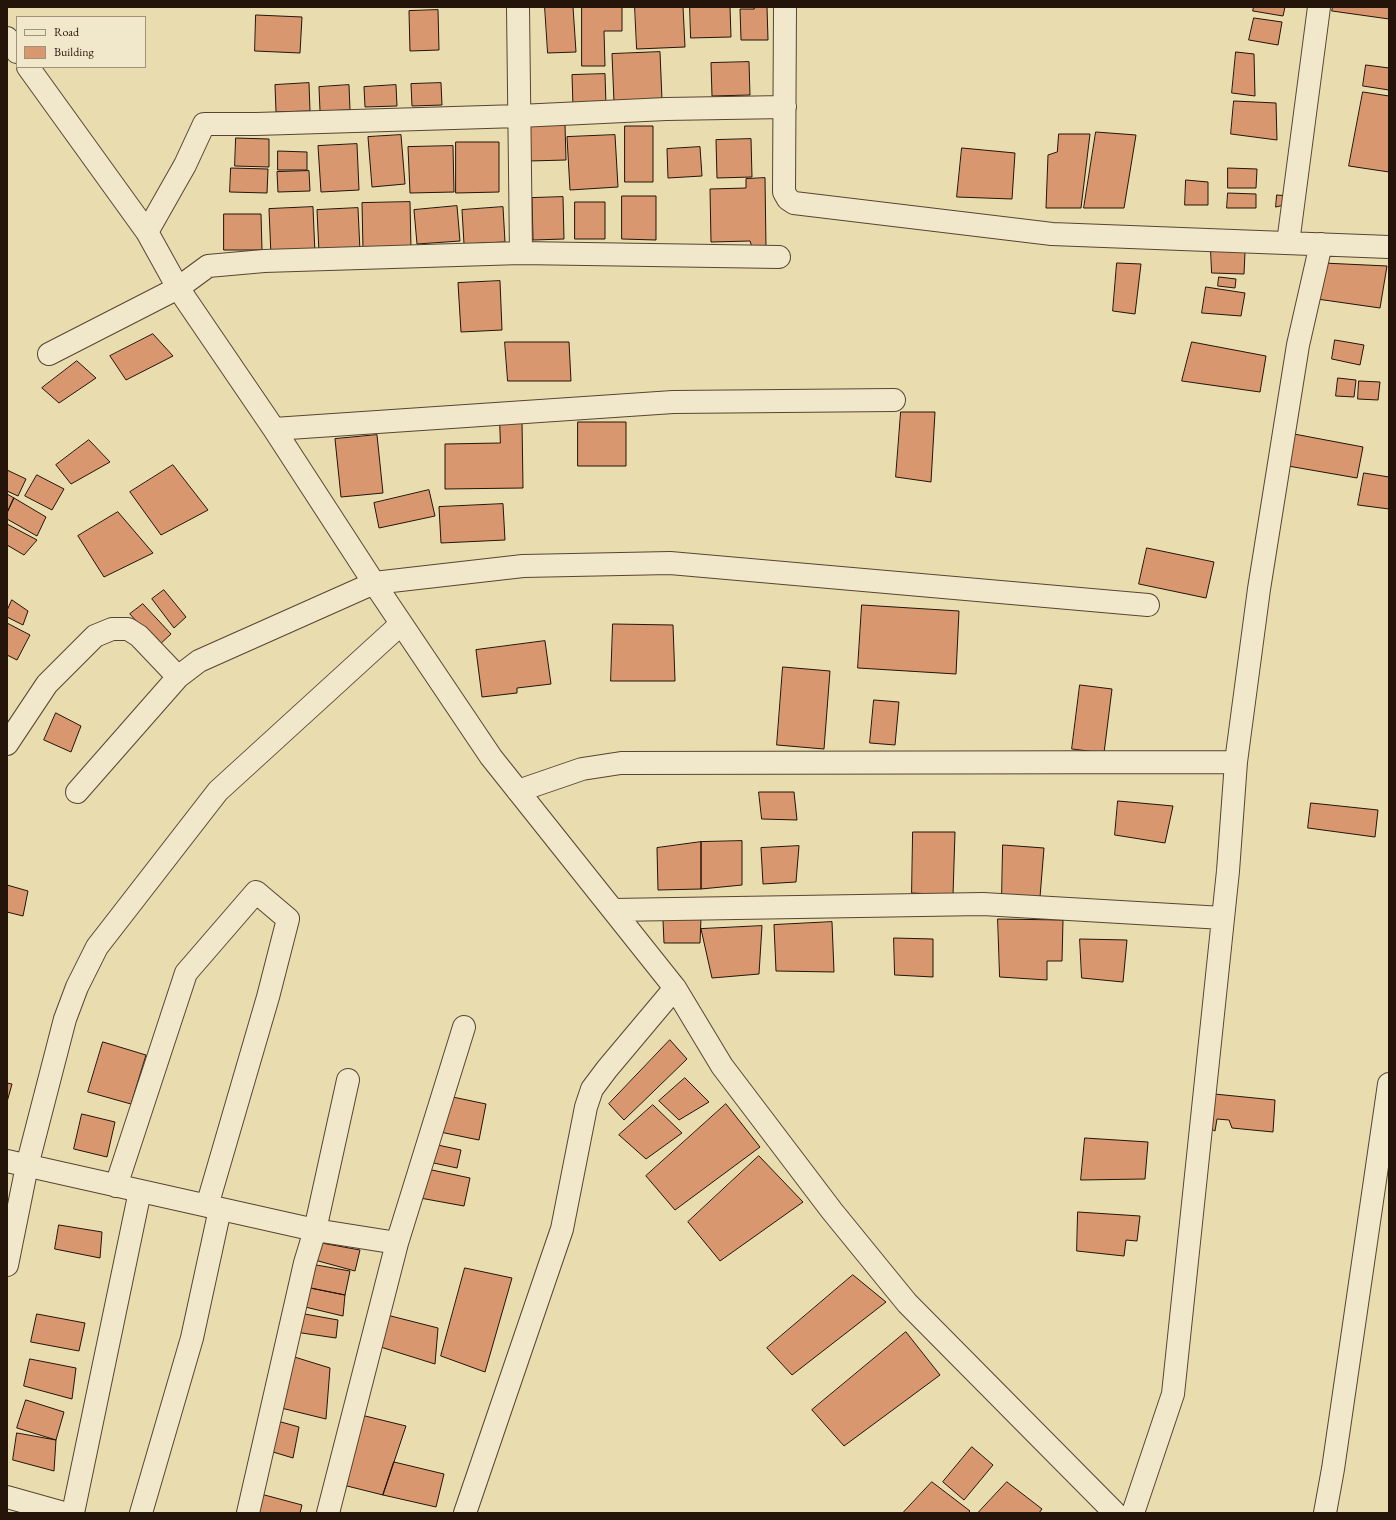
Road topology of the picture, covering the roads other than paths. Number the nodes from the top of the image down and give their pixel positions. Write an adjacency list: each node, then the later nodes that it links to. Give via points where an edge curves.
1 (518, 7): 8 (street)
2 (785, 7): 7 (street)
3 (1319, 7): 10 (street)
4 (7, 38): 5 (street)
5 (16, 51)
6 (29, 68): 9 (street)
7 (785, 107): 8 (street, via 666,109); 10 (street, via 784,192 794,203 1052,234)
8 (519, 116): 9 (street, via 204,124); 13 (street)
9 (147, 232): 15 (street)
10 (1288, 243): 11 (street)
11 (1321, 244): 12 (street); 24 (street, via 1298,345 1259,589)
12 (1389, 247)
13 (521, 253): 14 (street); 15 (street, via 264,261 208,266)
14 (779, 257)
15 (178, 288): 16 (street); 18 (street)
16 (49, 354)
17 (894, 400): 18 (street, via 673,402)
18 (274, 429): 19 (street)
19 (374, 583): 20 (street, via 523,566 670,563); 21 (street); 22 (street, via 199,661)
20 (1148, 605)
21 (401, 624): 25 (street, via 491,757); 33 (street, via 218,791 97,947 76,987)
22 (178, 677): 23 (street, via 139,636 128,629 112,629 95,636 47,684); 26 (street)
23 (7, 744)
24 (1236, 762): 25 (street, via 621,763 582,768); 28 (street)
25 (518, 791): 27 (street)
26 (78, 792)
27 (613, 910): 28 (street, via 983,904); 29 (street)
28 (1223, 918): 48 (street, via 1173,1394)
29 (675, 988): 46 (street, via 592,1089 586,1107 562,1229); 47 (street, via 722,1066 832,1211 907,1303)
30 (464, 1027): 38 (street)
31 (348, 1080): 37 (street)
32 (1389, 1084): 49 (street)
33 (17, 1163): 34 (street); 39 (street)
34 (116, 1186): 35 (street); 36 (street, via 186,973 256,892 288,919)
35 (140, 1191): 36 (street); 42 (street)
36 (213, 1207): 37 (street); 43 (street, via 192,1338)
37 (315, 1230): 38 (street); 44 (street, via 305,1263)
38 (397, 1243): 45 (street)
39 (7, 1264)
40 (7, 1498): 41 (street)
41 (64, 1513)
42 (73, 1513)
43 (141, 1513)
44 (248, 1513)
45 (328, 1513)
46 (465, 1513)
47 (1115, 1513)
48 (1133, 1513)
49 (1325, 1513)

